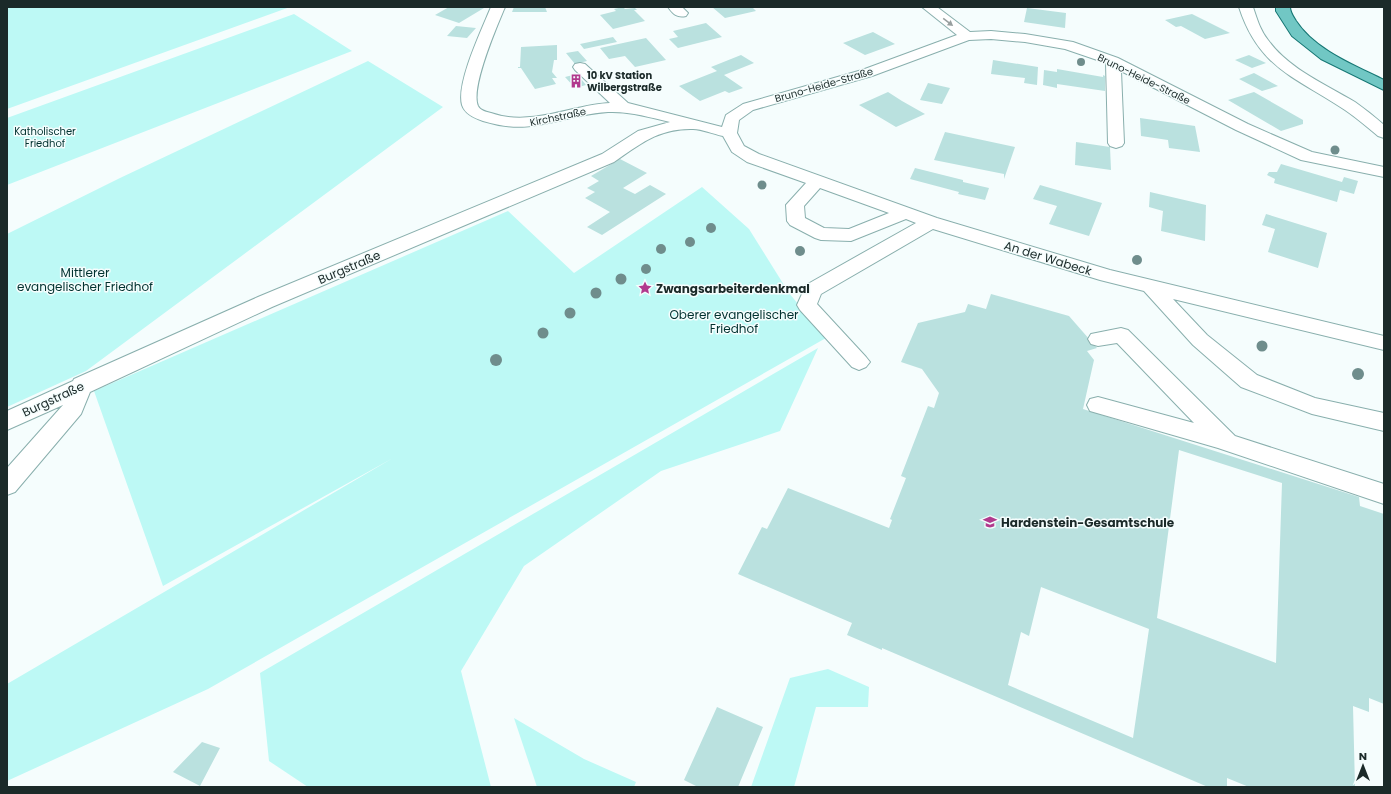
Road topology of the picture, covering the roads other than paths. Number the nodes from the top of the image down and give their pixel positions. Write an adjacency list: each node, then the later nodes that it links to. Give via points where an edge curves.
1 (498, 7): 9 (street, Kirchstraße, via 472,78 468,103 472,110 490,119 524,124 596,109)
2 (929, 7): 5 (street, one-way to 5)
3 (1246, 7): 11 (street, via 1249,23 1255,33 1286,68 1351,107)
4 (1283, 7): 8 (main road, via 1297,33 1326,56)
5 (967, 36): 6 (street, Bruno-Heide-Straße, via 1011,36 1054,42); 12 (street, Bruno-Heide-Straße, via 867,73 748,107 732,118)
6 (1113, 61): 13 (street); 14 (street, Bruno-Heide-Straße, via 1242,128 1307,156)
7 (580, 66): 9 (street)
8 (1384, 86)
9 (624, 107): 10 (street, Kirchstraße)
10 (693, 124): 12 (street, Kirchstraße); 22 (street, Burgstraße, via 662,128 644,134 608,158 265,302)
11 (1384, 133)
12 (729, 134): 15 (street, An der Wabeck, via 738,149 753,158)
13 (1116, 143)
14 (1384, 172)
15 (816, 182): 16 (street, An der Wabeck); 16 (street, via 795,205 796,222 821,234 851,235)
16 (905, 213): 17 (street, An der Wabeck)
17 (931, 222): 18 (street, An der Wabeck); 21 (street, via 813,290 808,305)
18 (1151, 288): 20 (street, An der Wabeck); 25 (street, via 1200,340 1249,381 1312,406)
19 (1098, 339): 26 (street, via 1121,336)
20 (1384, 343)
21 (859, 362)
22 (82, 385): 24 (street, Burgstraße); 27 (street, via 73,408)
23 (1098, 405): 26 (street)
24 (7, 421)
25 (1384, 422)
26 (1227, 442): 28 (street)
27 (7, 485)
28 (1384, 494)

